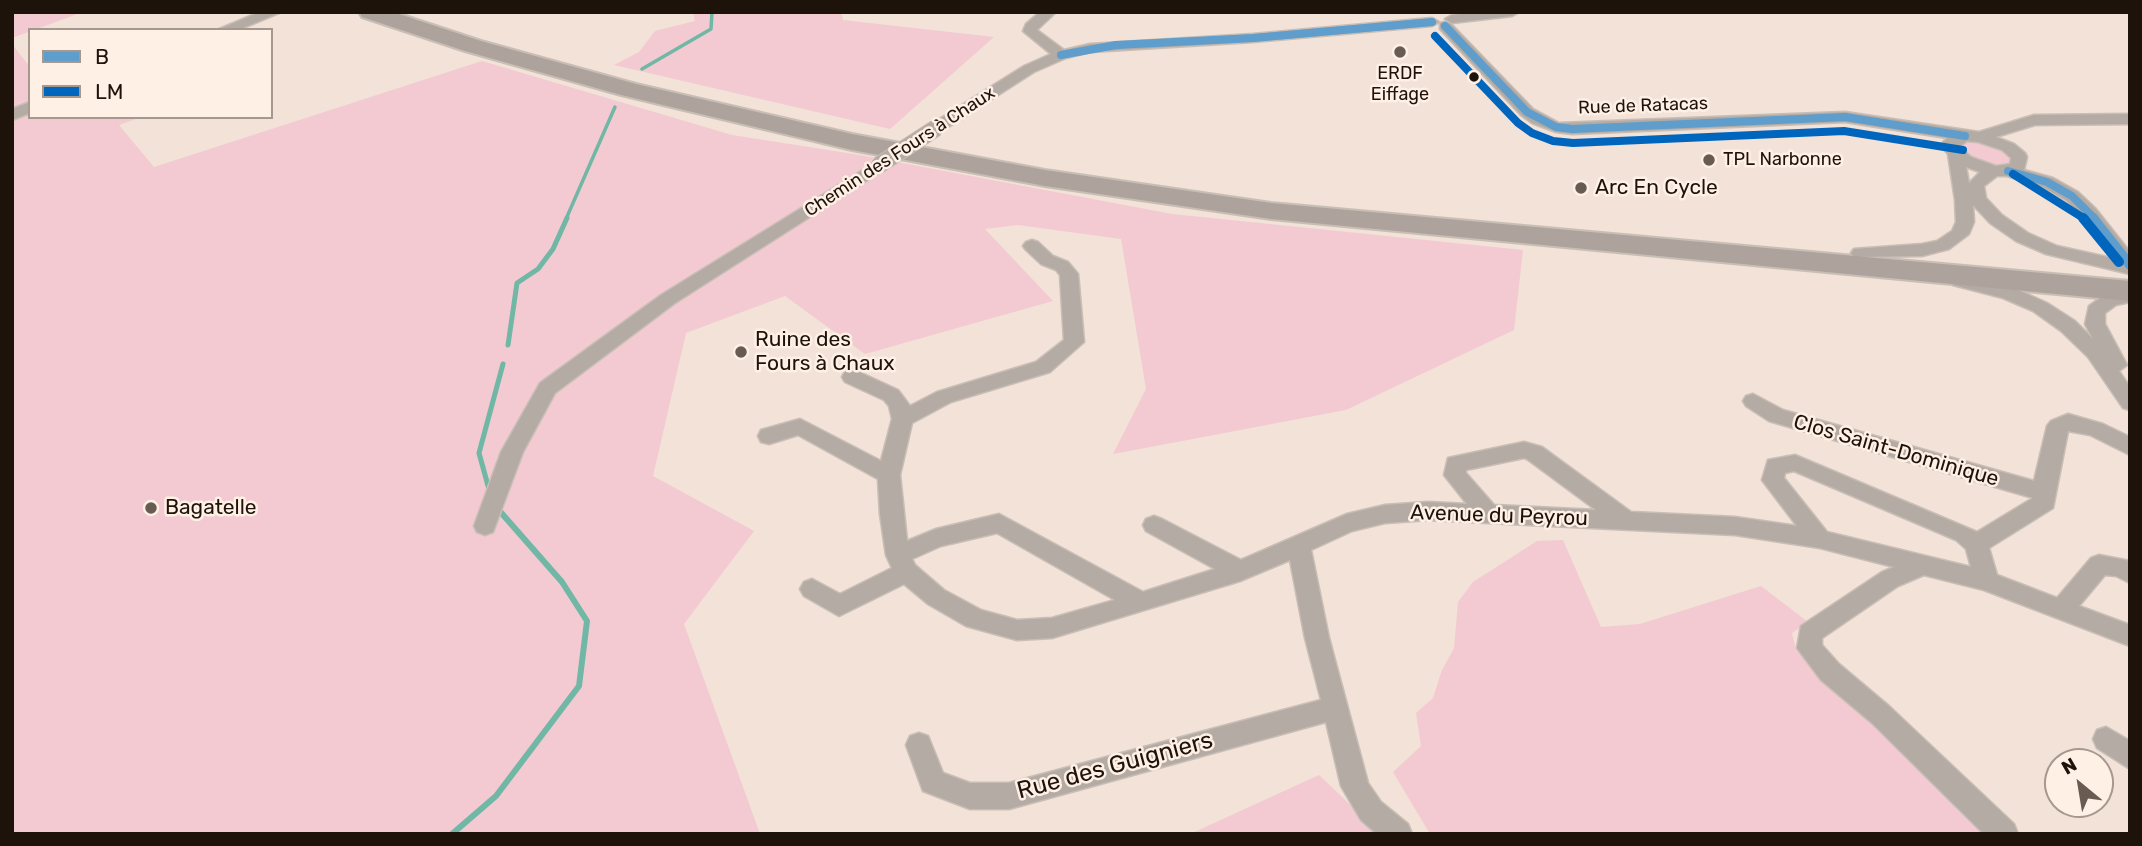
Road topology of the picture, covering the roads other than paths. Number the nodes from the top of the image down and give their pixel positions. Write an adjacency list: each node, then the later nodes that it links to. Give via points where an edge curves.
1 (274, 12): 7 (street)
2 (370, 12): 21 (main road, via 630,90 852,142 1045,178 1271,211)
3 (397, 12): 19 (main road, via 558,62 714,102 1017,161 1352,207)
4 (1049, 12): 8 (street, via 1030,31)
5 (1512, 12): 6 (street, Chemin des Fours à Chaux)
6 (1441, 19): 8 (street, Chemin des Fours à Chaux, via 1252,38 1116,45); 12 (street, Rue de Ratacas, via 1527,112 1556,127 1825,117)
7 (230, 28)
8 (1061, 55): 35 (street, Chemin des Fours à Chaux, bridge, via 1029,69 683,289 547,388 512,452)
9 (28, 108): 10 (street)
10 (12, 115)
11 (2130, 119): 13 (street, Rue de Ratacas, via 2065,118)
12 (1882, 123): 14 (street, Rue de Ratacas); 16 (street, Rue de Ratacas, via 1920,133)
13 (2017, 125): 14 (street, Rue de Ratacas); 15 (street, via 2008,137)
14 (1972, 136): 15 (street); 16 (street, via 1951,142)
15 (2008, 147): 17 (street)
16 (1953, 151): 17 (street, Rue de Ratacas, via 1975,166); 19 (street, via 1964,200 1965,222 1960,234 1943,245 1922,250)
17 (2008, 168): 20 (street, Rue de Ratacas, via 2072,196); 20 (street, via 1980,179 1976,186 1977,199 1996,219 2052,250)
18 (1032, 246): 27 (street, via 1069,274 1074,342 1042,367 944,397)
19 (1860, 253): 20 (main road)
20 (2128, 263)
21 (1903, 270): 22 (main road); 26 (street, via 2010,293 2040,307 2095,352)
22 (2130, 293): 24 (street, via 2096,310 2095,324)
23 (852, 377): 27 (street, via 891,395)
24 (2130, 384)
25 (1753, 401): 31 (street, Clos Saint-Dominique, via 1776,416)
26 (2130, 402)
27 (902, 419): 30 (street)
28 (769, 436): 30 (street, via 800,427)
29 (2130, 447): 31 (street, via 2096,429 2068,422 2058,426)
30 (889, 475): 39 (street, via 891,514)
31 (2043, 492): 37 (street, via 2045,502)
32 (1490, 516): 33 (street, Avenue du Peyrou); 33 (street, via 1455,475 1456,464 1524,450); 38 (street, Avenue du Peyrou, via 1428,511 1385,514 1347,523)
33 (1627, 521): 36 (street, Avenue du Peyrou, via 1735,526)
34 (1154, 525): 41 (street)
35 (485, 526)
36 (1820, 539): 37 (street, via 1773,480 1776,466 1795,463 1964,534); 40 (street, Avenue du Peyrou)
37 (1976, 544): 43 (street)
38 (1299, 547): 41 (street, Avenue du Peyrou); 48 (street)
39 (902, 564): 44 (street, via 839,607); 45 (street, Avenue du Peyrou, via 936,597 975,619 1017,629 1052,628); 45 (street, via 936,538 999,523)
40 (1923, 565): 43 (street, Avenue du Peyrou); 53 (street, via 1890,579 1810,633 1809,648)
41 (1240, 571): 45 (street, Avenue du Peyrou)
42 (2130, 573): 46 (street, via 2099,565)
43 (1987, 581): 46 (street, Avenue du Peyrou)
44 (812, 589)
45 (1142, 603)
46 (2062, 609): 47 (street, Avenue du Peyrou)
47 (2130, 636)
48 (1336, 708): 50 (street, Rue des Guigniers, via 1009,796 970,796 933,782); 52 (street, via 1355,786 1371,811)
49 (2106, 739): 51 (street)
50 (919, 745)
51 (2130, 757)
52 (1398, 834)
53 (2004, 834)

